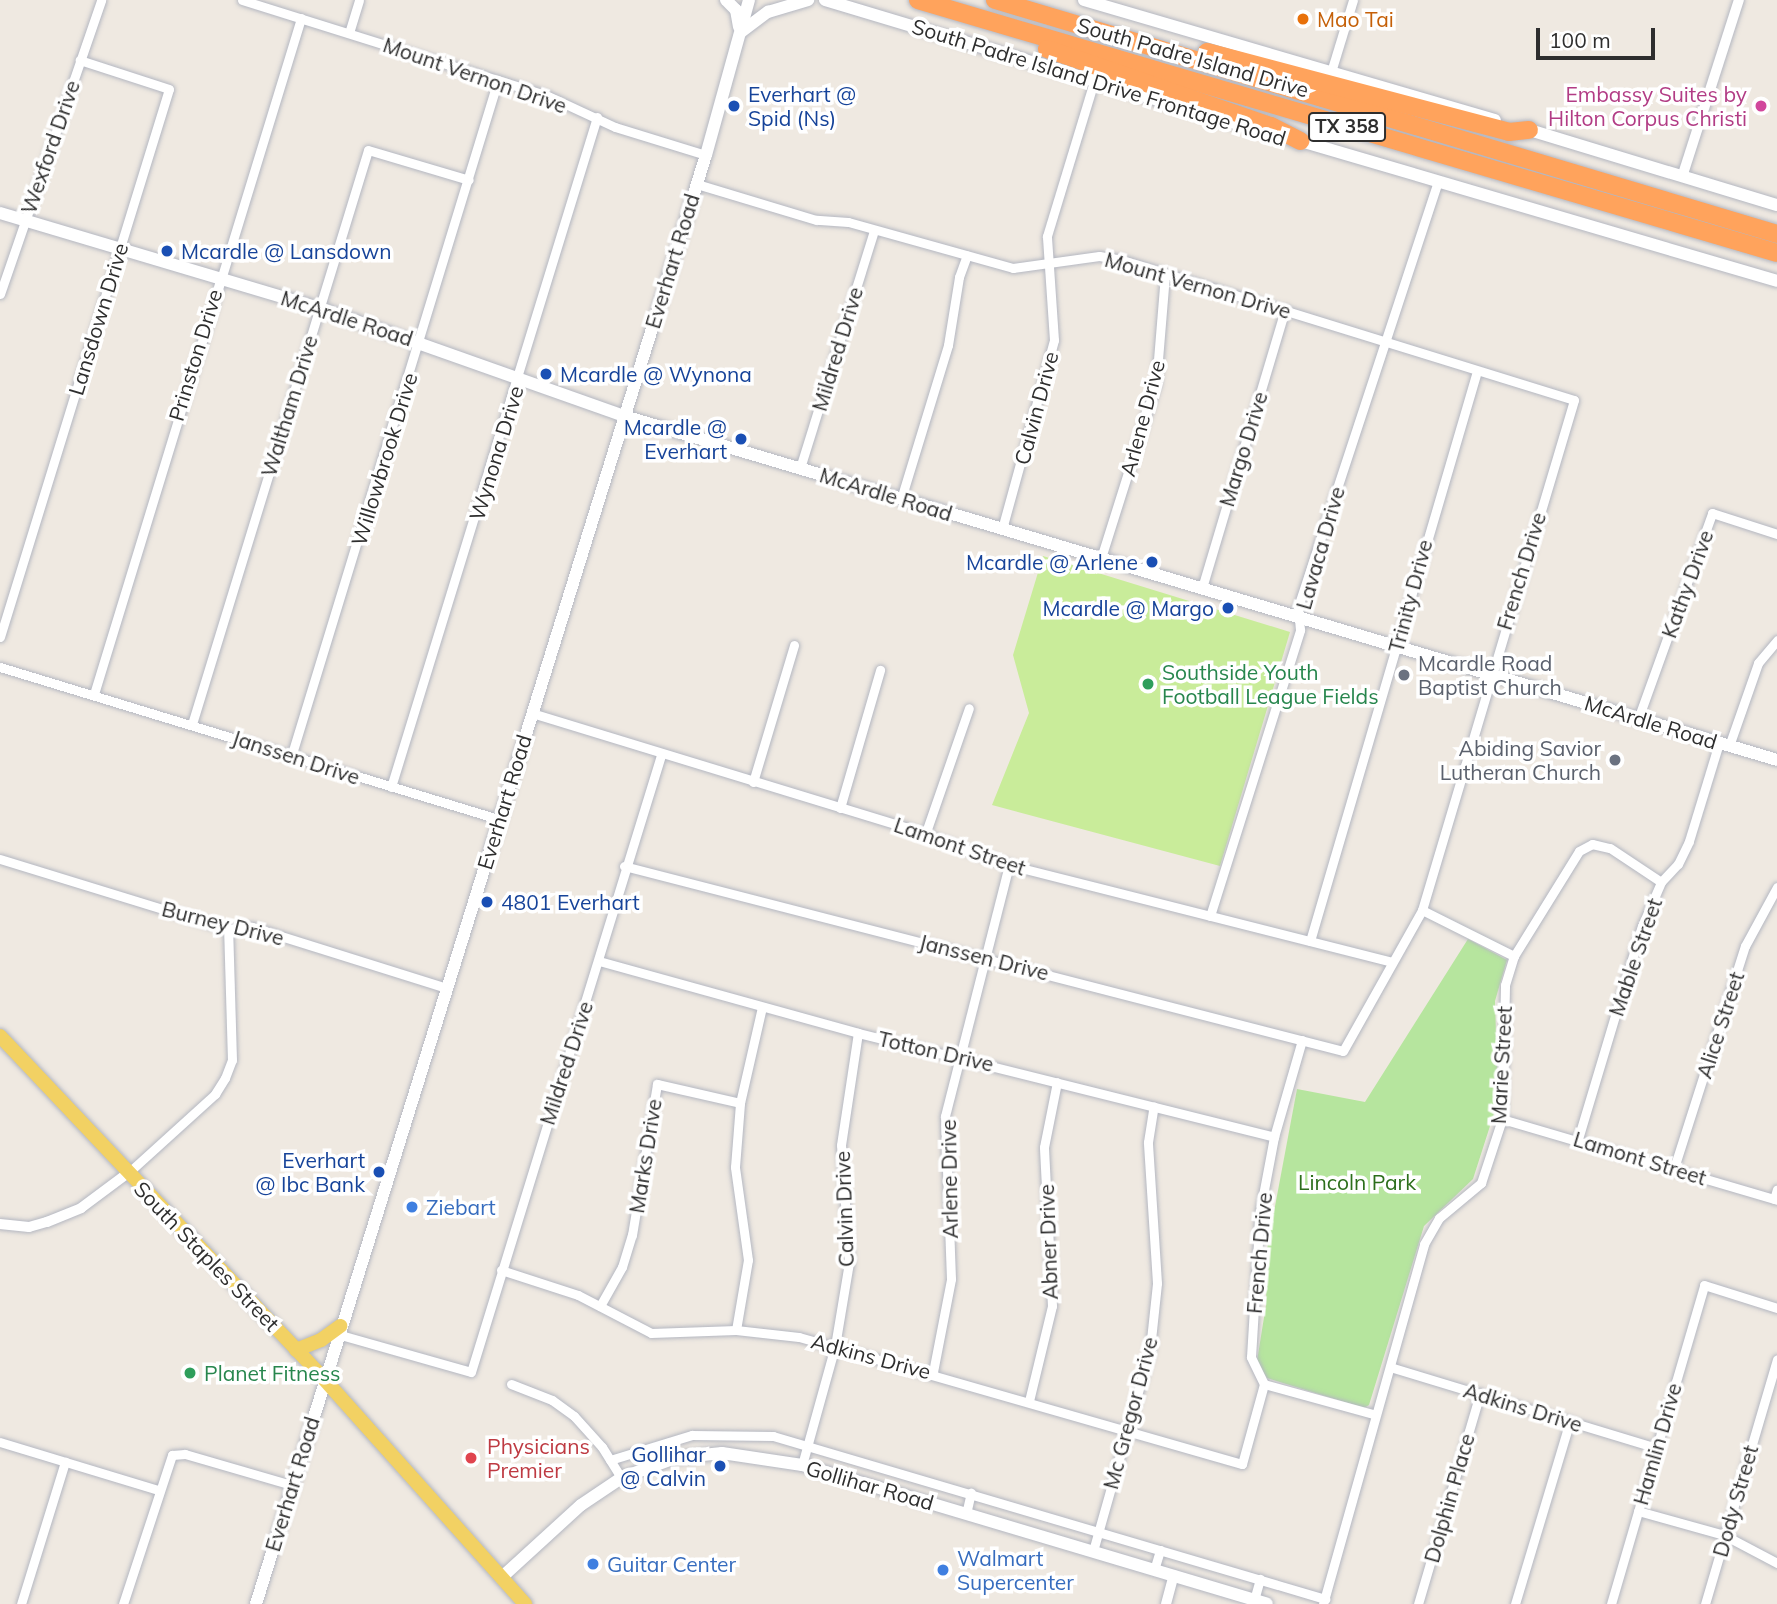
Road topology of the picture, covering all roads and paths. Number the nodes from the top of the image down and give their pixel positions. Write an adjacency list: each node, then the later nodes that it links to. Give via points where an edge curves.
1 (101, 0): 18 (street, Wexford Drive)
2 (242, 0): 14 (street, Mount Vernon Drive)
3 (359, 0): 16 (street)
4 (726, 0): 15 (main road, via 736,10)
5 (749, 0): 15 (main road, Everhart Road)
6 (808, 0): 15 (main road, via 768,12)
7 (825, 0): 21 (main road, South Padre Island Drive Frontage Road, via 1001,49)
8 (901, 0): 24 (highway, via 1271,126)
9 (918, 0): 36 (highway, South Padre Island Drive / TX 358)
10 (995, 0): 17 (highway, South Padre Island Drive / TX 358)
11 (1084, 0): 19 (main road)
12 (1353, 0): 19 (street)
13 (1739, 0): 26 (street)
14 (301, 18): 16 (street, Mount Vernon Drive); 40 (street, Prinston Drive)
15 (740, 32): 25 (main road, Everhart Road)
16 (349, 33): 20 (street, Mount Vernon Drive)
17 (1152, 47): 23 (highway, via 1176,46 1251,61 1509,132); 34 (highway, South Padre Island Drive / TX 358)
18 (80, 60): 32 (street, Wexford Drive); 35 (street, Lansdown Drive, via 169,89)
19 (1331, 72): 23 (main road)
20 (498, 80): 22 (street, Mount Vernon Drive); 27 (street, Willowbrook Drive)
21 (1094, 81): 24 (main road, South Padre Island Drive Frontage Road); 38 (street, Calvin Drive, via 1047,236)
22 (597, 117): 25 (street, Mount Vernon Drive); 48 (street, Wynona Drive)
23 (1529, 130): 26 (main road)
24 (1300, 141): 28 (main road, South Padre Island Drive Frontage Road)
25 (706, 155): 29 (main road, Everhart Road)
26 (1683, 174): 30 (main road)
27 (469, 180): 43 (street, Waltham Drive, via 368,150); 45 (street, Willowbrook Drive)
28 (1438, 181): 41 (main road, South Padre Island Drive Frontage Road); 46 (street, Lavaca Drive)
29 (697, 184): 33 (street, Mount Vernon Drive, via 816,220); 50 (main road, Everhart Road)
30 (1777, 205)
31 (0, 213): 32 (main road, McArdle Road)
32 (24, 220): 35 (main road, McArdle Road); 42 (street, Wexford Drive)
33 (874, 230): 37 (street, Mount Vernon Drive); 51 (street, Mildred Drive)
34 (1777, 234)
35 (121, 246): 40 (main road, McArdle Road); 58 (street, Lansdown Drive)
36 (1777, 253)
37 (967, 255): 38 (street, Mount Vernon Drive, via 1013,268); 52 (street, via 948,345)
38 (1050, 266): 39 (street, Mount Vernon Drive, via 1099,256); 53 (street, Calvin Drive, via 1054,340)
39 (1165, 275): 44 (street, Mount Vernon Drive); 55 (street, Arlene Drive, via 1156,384)
40 (218, 278): 43 (main road, McArdle Road); 65 (street, Prinston Drive)
41 (1777, 281)
42 (0, 294)
43 (319, 309): 45 (main road, McArdle Road); 69 (street, Waltham Drive)
44 (1285, 309): 46 (street, Mount Vernon Drive); 56 (street, Margo Drive)
45 (421, 342): 48 (main road, McArdle Road); 72 (street, Willowbrook Drive)
46 (1383, 342): 47 (street, Mount Vernon Drive); 57 (street, Lavaca Drive, via 1298,607)
47 (1476, 371): 49 (street, Mount Vernon Drive); 61 (street, Trinity Drive)
48 (519, 380): 50 (main road, McArdle Road); 75 (street, Wynona Drive)
49 (1574, 400): 64 (street, French Drive)
50 (624, 416): 51 (main road, McArdle Road); 67 (main road, Everhart Road)
51 (800, 468): 52 (main road, McArdle Road)
52 (901, 499): 53 (main road, McArdle Road)
53 (1002, 528): 55 (main road, McArdle Road)
54 (1777, 534): 68 (street, Kathy Drive, via 1712,513)
55 (1101, 558): 56 (main road, McArdle Road)
56 (1202, 588): 57 (main road, McArdle Road)
57 (1299, 618): 61 (main road, McArdle Road); 85 (street, Lavaca Drive, via 1300,630)
58 (0, 638)
59 (1777, 640): 70 (street, Mable Street, via 1758,663)
60 (794, 645): 74 (street)
61 (1395, 646): 64 (main road, McArdle Road); 87 (street, Trinity Drive)
62 (0, 667): 65 (street)
63 (880, 670): 76 (street)
64 (1490, 674): 68 (main road, McArdle Road); 84 (street, French Drive)
65 (94, 694): 69 (street, Janssen Drive)
66 (969, 708): 78 (street)
67 (532, 713): 71 (street, Lamont Street); 77 (main road, Everhart Road)
68 (1638, 719): 70 (main road, McArdle Road)
69 (192, 724): 72 (street, Janssen Drive)
70 (1724, 745): 73 (main road, McArdle Road); 82 (street, Mable Street, via 1689,841 1678,864)
71 (661, 755): 74 (street, Lamont Street); 81 (street, Mildred Drive)
72 (291, 757): 75 (street, Janssen Drive)
73 (1777, 760)
74 (753, 782): 76 (street, Lamont Street)
75 (391, 788): 77 (street, Janssen Drive)
76 (840, 808): 78 (street, Lamont Street)
77 (498, 819): 92 (main road, Everhart Road)
78 (925, 835): 80 (street, Lamont Street)
79 (0, 859): 86 (street, Burney Drive)
80 (1009, 865): 85 (street, Lamont Street); 89 (street, Arlene Drive)
81 (624, 866): 89 (street, Janssen Drive); 90 (street, Mildred Drive)
82 (1661, 882): 88 (street, Marie Street, via 1610,848 1592,844 1579,851); 104 (street, Mable Street, via 1642,926)
83 (1777, 887): 105 (street, Alice Street, via 1745,946)
84 (1422, 910): 88 (street); 91 (street, French Drive)
85 (1210, 916): 87 (street, Lamont Street)
86 (228, 929): 92 (street, Burney Drive, via 252,927); 106 (street, via 232,1060 225,1078 215,1094)
87 (1310, 941): 91 (street, Lamont Street)
88 (1514, 956): 102 (street, Marie Street, via 1505,985)
89 (987, 957): 96 (street, Janssen Drive); 98 (street, Arlene Drive)
90 (598, 961): 93 (street, Totton Drive); 110 (street, Mildred Drive)
91 (1392, 962): 97 (street, French Drive)
92 (447, 988): 113 (main road, Everhart Road)
93 (762, 1007): 94 (street, Totton Drive); 100 (street)
94 (858, 1033): 98 (street, Totton Drive); 115 (street, Calvin Drive, via 841,1144 849,1262)
95 (0, 1036): 106 (main road, South Staples Street)
96 (1302, 1040): 97 (street, Janssen Drive); 103 (street, French Drive)
97 (1343, 1051)
98 (960, 1056): 99 (street, Totton Drive); 119 (street, Arlene Drive, via 945,1126 951,1279)
99 (1057, 1082): 101 (street, Totton Drive); 124 (street, Abner Drive, via 1044,1147 1052,1306)
100 (740, 1103): 111 (street, Marks Drive, via 657,1084 632,1235 622,1267); 114 (street, via 735,1167 748,1260)
101 (1154, 1106): 103 (street, Totton Drive); 127 (street, Mc Gregor Drive, via 1148,1142 1157,1283 1150,1349)
102 (1502, 1119): 104 (street, Lamont Street); 118 (street, Marie Street, via 1481,1182 1439,1218 1424,1244)
103 (1274, 1137): 122 (street, French Drive, via 1261,1211 1251,1357)
104 (1578, 1139): 105 (street, Lamont Street)
105 (1674, 1168): 108 (street, Lamont Street)
106 (128, 1174): 109 (street, via 81,1208 47,1222 29,1227); 116 (main road, South Staples Street)
107 (1777, 1189): 108 (street)
108 (1775, 1199)
109 (0, 1224)
110 (501, 1270): 111 (street, Adkins Drive); 113 (street, Mildred Drive, via 471,1372)
111 (600, 1306): 114 (street, Adkins Drive, via 651,1334)
112 (1777, 1308): 130 (street, Hamlin Drive, via 1704,1285)
113 (339, 1330): 116 (main road); 120 (main road, Everhart Road)
114 (736, 1330): 115 (street, Adkins Drive)
115 (835, 1346): 119 (street, Adkins Drive); 129 (street, Calvin Drive)
116 (296, 1350): 120 (main road, South Staples Street)
117 (1777, 1359): 141 (street, Dody Street)
118 (1390, 1367): 123 (street, Adkins Drive); 125 (street, Marie Street)
119 (933, 1372): 124 (street, Adkins Drive)
120 (324, 1379): 135 (main road, Everhart Road); 147 (main road, South Staples Street)
121 (511, 1384): 131 (street, via 552,1400 574,1416)
122 (1264, 1384): 125 (street); 127 (street, Adkins Drive, via 1242,1464)
123 (1480, 1393): 126 (street, Adkins Drive); 157 (street, Dolphin Place)
124 (1029, 1401): 127 (street, Adkins Drive)
125 (1374, 1414): 150 (street, Marie Street)
126 (1570, 1421): 130 (street, Adkins Drive); 158 (street)
127 (1127, 1431): 140 (street, Mc Gregor Drive)
128 (0, 1442): 132 (street)
129 (807, 1444): 131 (street, via 773,1436 710,1433 661,1441); 133 (street, Calvin Drive); 137 (street)
130 (1656, 1448): 138 (street, Hamlin Drive)
131 (610, 1460): 134 (street)
132 (65, 1462): 136 (street); 151 (street)
133 (802, 1465): 134 (main road, Gollihar Road, via 746,1454 701,1454); 139 (main road, Gollihar Road)
134 (621, 1478): 147 (main road, Gollihar Road, via 581,1505)
135 (292, 1485): 136 (street, via 185,1454 172,1455); 153 (main road, Everhart Road)
136 (158, 1490): 152 (street)
137 (971, 1493): 139 (street); 140 (street)
138 (1637, 1511): 141 (street); 159 (street, Hamlin Drive)
139 (966, 1514): 143 (main road, Gollihar Road)
140 (1098, 1531): 142 (street); 143 (street, Mc Gregor Drive)
141 (1724, 1535): 144 (street); 160 (street, Dody Street)
142 (1160, 1550): 145 (street); 148 (street)
143 (1093, 1551): 145 (main road, Gollihar Road)
144 (1777, 1563)
145 (1154, 1570): 146 (main road, Gollihar Road)
146 (1174, 1575): 149 (main road, Gollihar Road); 155 (street)
147 (500, 1578): 154 (main road, South Staples Street)
148 (1260, 1579): 149 (street); 150 (street)
149 (1254, 1600): 156 (main road, Gollihar Road)
150 (1324, 1601)
151 (21, 1604)
152 (123, 1604)
153 (256, 1604)
154 (525, 1604)
155 (1166, 1604)
156 (1267, 1604)
157 (1418, 1604)
158 (1515, 1604)
159 (1611, 1604)
160 (1705, 1604)

